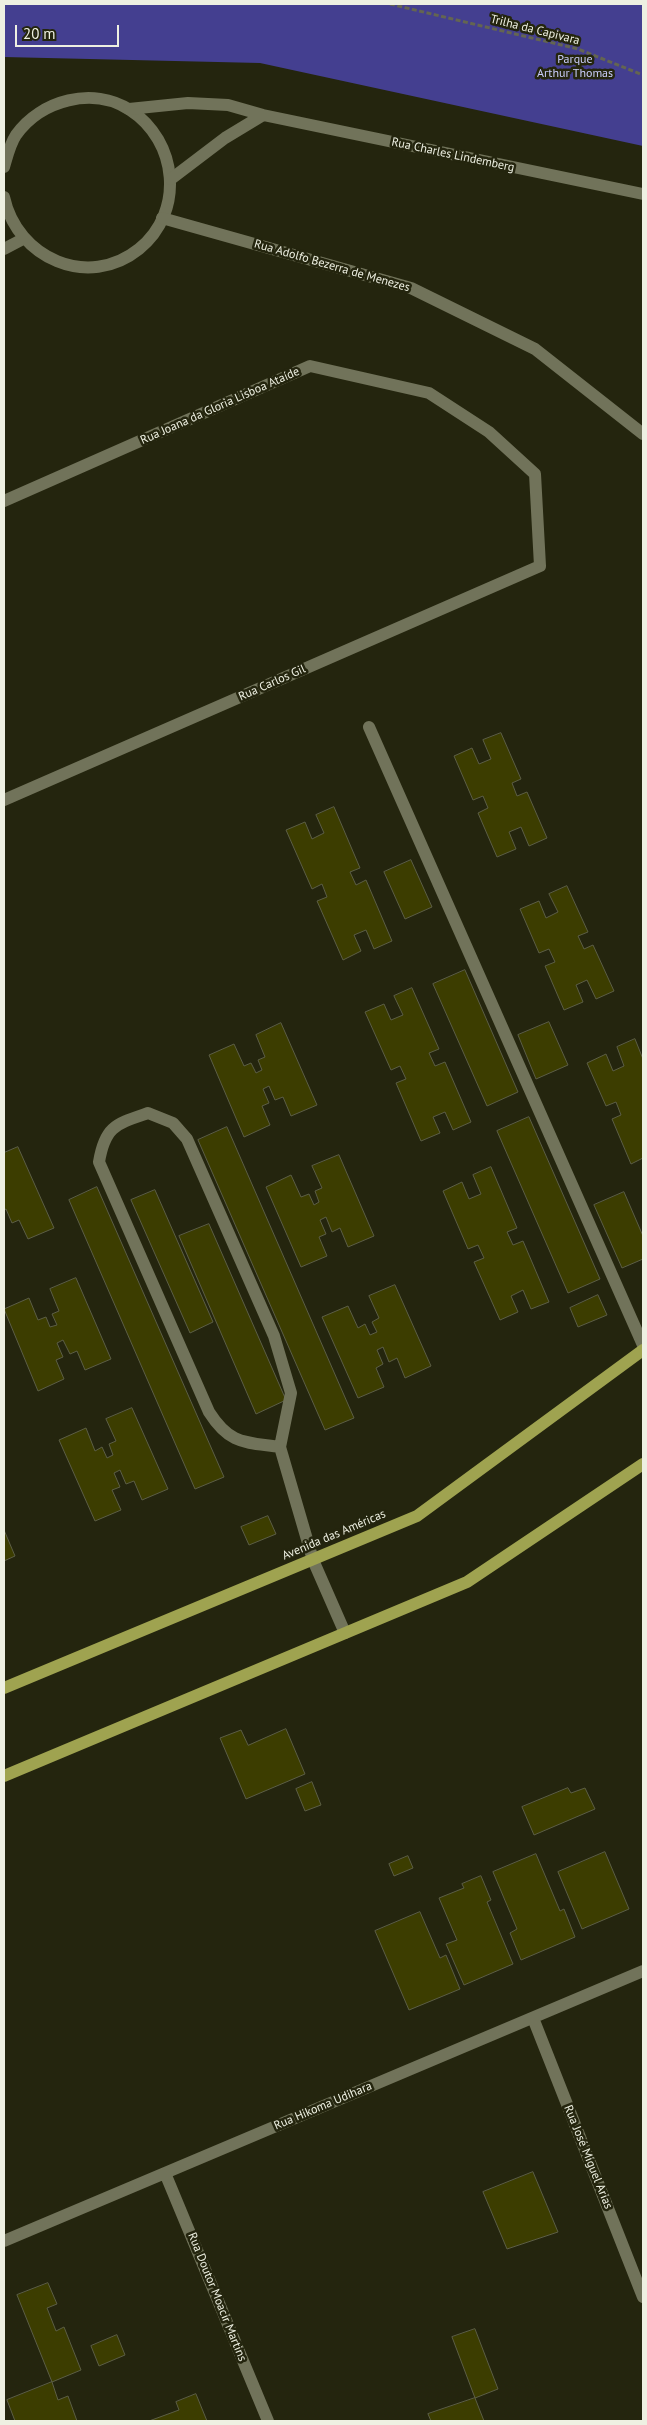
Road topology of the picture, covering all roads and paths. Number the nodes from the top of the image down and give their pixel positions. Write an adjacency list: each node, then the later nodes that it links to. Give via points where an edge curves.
1 (390, 4): 2 (path, Trilha da Capivara, via 578,49)
2 (643, 75)
3 (129, 109): 4 (street, Rua Charles Lindemberg, via 188,103 228,105); 5 (street, via 105,100 80,98 54,104); 7 (street, via 150,126 163,147)
4 (263, 115): 7 (street, via 224,138); 8 (street, Rua Charles Lindemberg)
5 (9, 136): 6 (street)
6 (4, 167)
7 (171, 179): 10 (street)
8 (643, 194)
9 (4, 197): 11 (street, via 7,212)
10 (162, 218): 11 (street, via 139,249 116,262 92,267 66,265 43,255); 13 (street, Rua Adolfo Bezerra de Menezes, via 411,288 535,349)
11 (23, 239): 12 (street)
12 (4, 249)
13 (643, 434)
14 (4, 502): 15 (street, Rua Joana da Gloria Lisboa Ataíde, via 310,366 429,392 489,432 535,474)
15 (540, 566): 17 (street, Rua Carlos Gil)
16 (369, 726): 18 (street)
17 (4, 800)
18 (643, 1345)
19 (643, 1350): 22 (main road, Avenida das Américas, via 417,1516)
20 (280, 1447): 20 (street, via 237,1441 219,1428 209,1412 99,1162 102,1144 117,1124 148,1113 173,1123 187,1139 274,1336 291,1393); 22 (street)
21 (643, 1464): 23 (main road, via 467,1582)
22 (313, 1560): 23 (street); 24 (main road, Avenida das Américas)
23 (345, 1633): 25 (main road)
24 (4, 1688)
25 (4, 1776)
26 (643, 1971): 27 (street, Rua Hikoma Udihara)
27 (533, 2018): 28 (street, Rua Hikoma Udihara); 30 (street, Rua José Miguel Arias)
28 (165, 2173): 29 (street, Rua Hikoma Udihara); 31 (street, Rua Doutor Moacir Martins)
29 (4, 2241)
30 (643, 2297)
31 (268, 2421)

